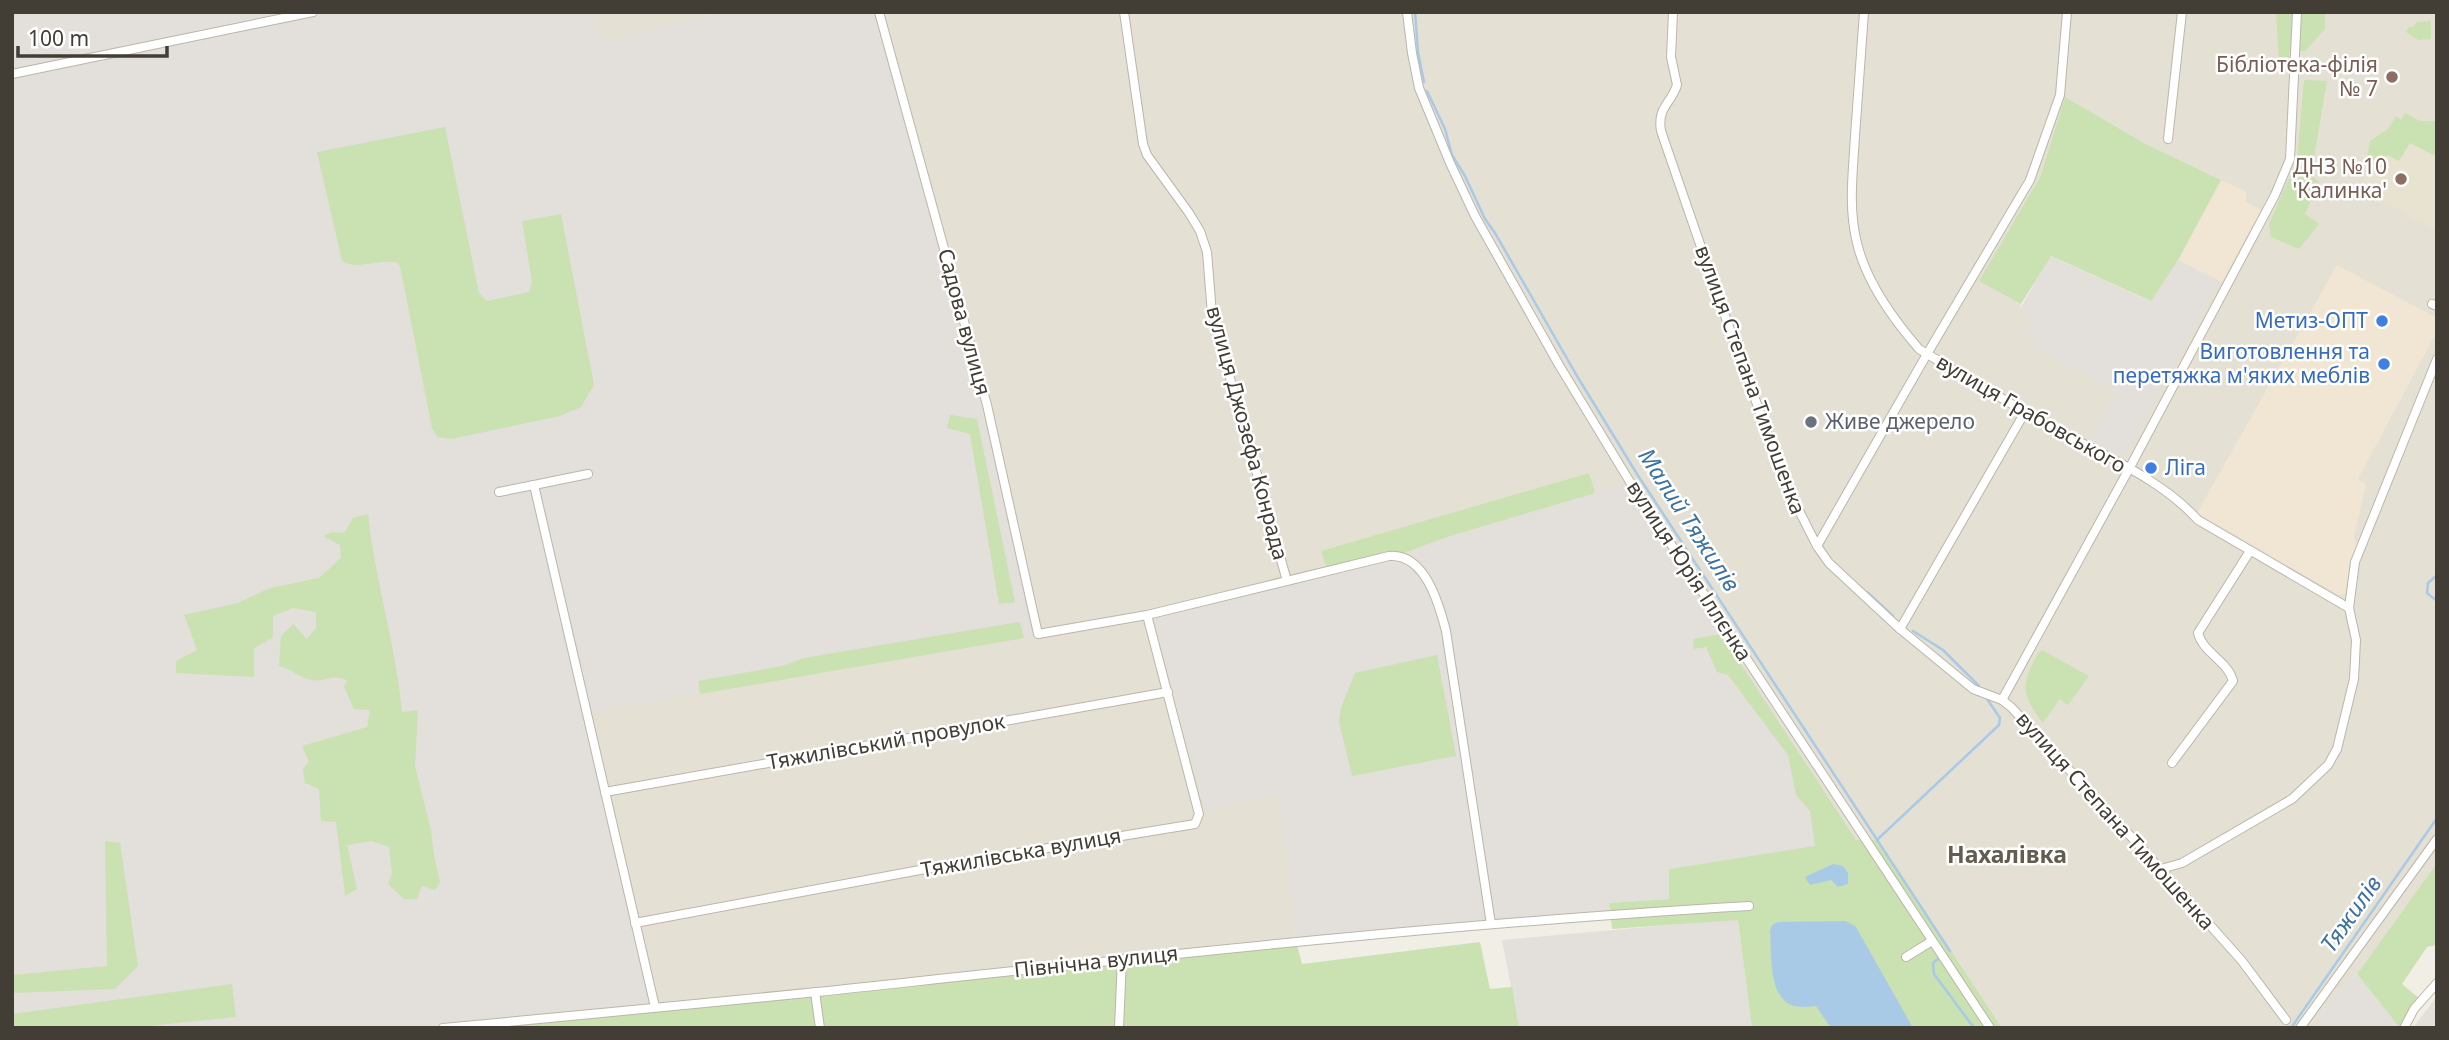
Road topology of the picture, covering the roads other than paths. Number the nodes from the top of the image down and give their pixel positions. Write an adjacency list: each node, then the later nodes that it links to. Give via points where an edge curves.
1 (313, 12): 10 (street)
2 (879, 12): 23 (street, Садова вулиця, via 987,405 1038,634)
3 (1124, 12): 21 (street, вулиця Джозефа Конрада, via 1143,144 1200,231 1207,252 1212,314)
4 (1407, 12): 34 (street, вулиця Юрія Іллєнка, via 1419,88 1450,163 1559,365 1630,482)
5 (1673, 12): 19 (street, вулиця Степана Тимошенка, via 1671,49 1677,85 1661,112 1661,131 1787,487)
6 (1864, 12): 12 (street, вулиця Грабовського, via 1850,202 1857,243 1876,289 1910,339)
7 (2067, 12): 12 (street, via 2060,95 2031,180)
8 (2182, 12): 11 (street)
9 (2297, 12): 15 (street, via 2290,159)
10 (12, 74)
11 (2168, 139)
12 (1927, 354): 14 (street, вулиця Грабовського); 19 (street)
13 (2437, 359): 22 (street, via 2355,562)
14 (2025, 412): 15 (street, вулиця Грабовського); 24 (street)
15 (2129, 469): 20 (street, вулиця Грабовського, via 2182,502 2198,520); 26 (street)
16 (588, 474): 17 (street)
17 (534, 485): 18 (street); 28 (street)
18 (499, 492)
19 (1817, 546): 24 (street, вулиця Степана Тимошенка)
20 (2250, 551): 22 (street, вулиця Грабовського); 27 (street, via 2198,633 2200,642 2231,672 2232,681)
21 (1287, 581): 23 (street); 33 (street, via 1399,555 1423,575 1446,631)
22 (2349, 608): 30 (street, via 2356,640 2354,679 2340,740 2328,765 2292,799 2263,818 2182,863)
23 (1147, 615): 25 (street, Тяжилівська вулиця)
24 (1900, 629): 26 (street, вулиця Степана Тимошенка, via 1973,689)
25 (1168, 692): 28 (street, Тяжилівський провулок); 32 (street, Тяжилівська вулиця, via 1199,814 1195,824)
26 (2002, 700): 30 (street, вулиця Степана Тимошенка)
27 (2172, 763)
28 (605, 792): 32 (street)
29 (2437, 839): 45 (street)
30 (2161, 869): 40 (street, вулиця Степана Тимошенка, via 2242,961)
31 (1749, 906): 33 (street, Північна вулиця)
32 (635, 923): 39 (street)
33 (1492, 924): 36 (street, Північна вулиця)
34 (1932, 941): 35 (street); 44 (street, вулиця Юрія Іллєнка)
35 (1906, 957)
36 (1122, 959): 38 (street, Північна вулиця); 43 (street)
37 (2437, 983): 46 (street)
38 (815, 992): 39 (street, Північна вулиця); 42 (street)
39 (655, 1007): 41 (street, Північна вулиця)
40 (2286, 1020)
41 (443, 1028)
42 (820, 1028)
43 (1119, 1028)
44 (1990, 1028)
45 (2300, 1028)
46 (2404, 1028)

